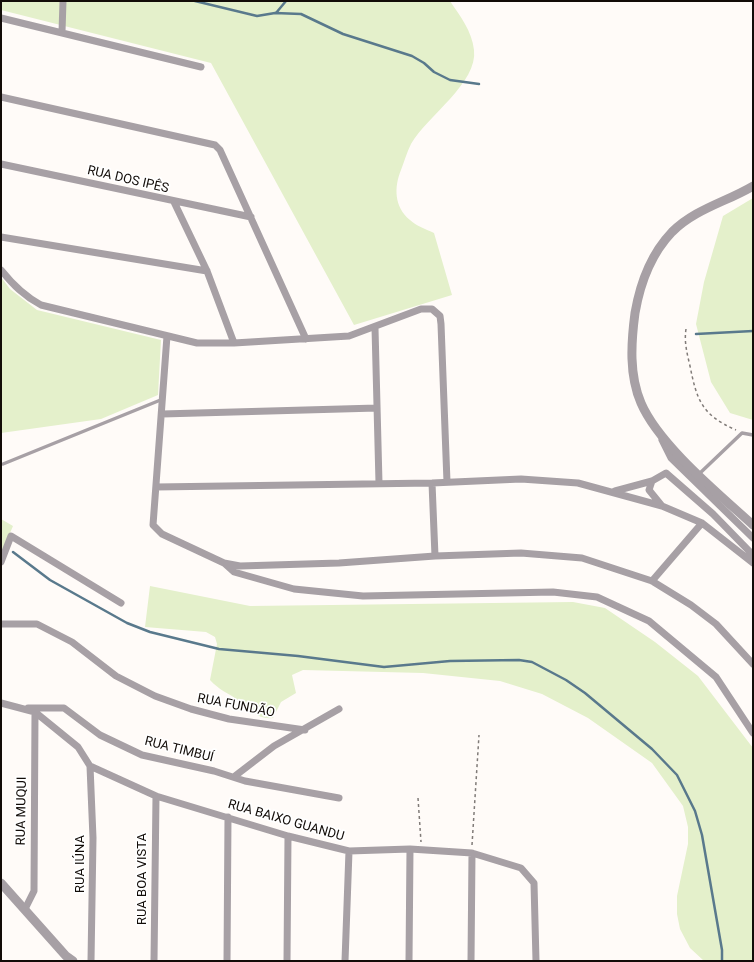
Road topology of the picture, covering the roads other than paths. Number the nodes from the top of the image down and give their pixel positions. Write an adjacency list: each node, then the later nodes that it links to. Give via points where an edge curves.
1 (63, 1): 3 (street)
2 (1, 18): 3 (street)
3 (62, 32): 4 (street)
4 (201, 67)
5 (1, 97): 9 (street, via 215,145 220,150)
6 (1, 164): 8 (street, RUA DOS IPÊS)
7 (753, 186): 20 (street, via 697,212 672,232 654,255 637,299 631,345 641,402)
8 (174, 202): 9 (street, RUA DOS IPÊS); 12 (street)
9 (251, 218): 15 (street)
10 (1, 237): 12 (street)
11 (1, 270): 14 (street, via 29,299 41,305)
12 (207, 270): 16 (street)
13 (375, 328): 15 (street, via 349,336); 18 (street); 25 (street, via 421,309 432,309 440,316)
14 (167, 336): 16 (street, via 197,343); 17 (street)
15 (306, 339): 16 (street)
16 (234, 344)
17 (163, 399): 19 (street); 22 (lane)
18 (377, 408): 19 (street); 26 (street)
19 (162, 414): 28 (street)
20 (657, 430): 23 (street); 31 (street, via 671,458)
21 (753, 435): 23 (lane, via 742,433)
22 (3, 464)
23 (699, 474): 34 (street)
24 (652, 481): 29 (street); 30 (street, via 649,490); 32 (street, via 666,473)
25 (447, 482): 27 (street); 29 (street, via 547,480 578,483)
26 (379, 483): 27 (street); 28 (street)
27 (432, 483): 37 (street)
28 (156, 487): 40 (street, via 153,525 157,531)
29 (613, 492): 30 (street)
30 (662, 506): 33 (street)
31 (721, 506): 32 (street); 35 (street)
32 (713, 514): 36 (street)
33 (702, 523): 39 (street); 41 (street)
34 (753, 525)
35 (753, 538)
36 (753, 555)
37 (435, 556): 40 (street, via 339,563 240,566); 41 (street, via 520,553 582,558)
38 (1, 562): 42 (street, via 11,536)
39 (753, 563)
40 (224, 564): 50 (street, via 234,572 294,589 364,596 553,592 597,597 649,621 716,677)
41 (652, 582): 44 (street, via 716,624)
42 (121, 602)
43 (1, 624): 49 (street, RUA FUNDÃO, via 36,624 72,642 116,676 155,696 190,709 229,719)
44 (753, 664)
45 (1, 703): 46 (street)
46 (23, 709): 48 (street); 52 (street, RUA TIMBUÍ, via 64,708 100,735 142,755)
47 (339, 709): 49 (street)
48 (35, 712): 51 (street, via 78,747); 61 (street, RUA MUQUI, via 34,891)
49 (305, 730): 52 (street, via 274,746)
50 (753, 733)
51 (90, 766): 53 (street, RUA BAIXO GUANDU); 63 (street, RUA IÚNA, via 93,838)
52 (235, 776): 54 (street, RUA TIMBUÍ, via 245,781)
53 (156, 796): 55 (street, RUA BAIXO GUANDU); 64 (street, RUA BOA VISTA)
54 (339, 798)
55 (228, 817): 56 (street, RUA BAIXO GUANDU); 65 (street)
56 (288, 836): 58 (street, RUA BAIXO GUANDU); 66 (street)
57 (410, 849): 58 (street, RUA BAIXO GUANDU); 59 (street, RUA BAIXO GUANDU); 68 (street)
58 (349, 851): 67 (street)
59 (472, 853): 69 (street); 70 (street, RUA BAIXO GUANDU, via 521,868 534,883)
60 (1, 883): 61 (street)
61 (26, 909): 62 (street)
62 (73, 961)
63 (91, 961)
64 (154, 961)
65 (227, 961)
66 (287, 961)
67 (345, 961)
68 (409, 961)
69 (471, 961)
70 (536, 961)

